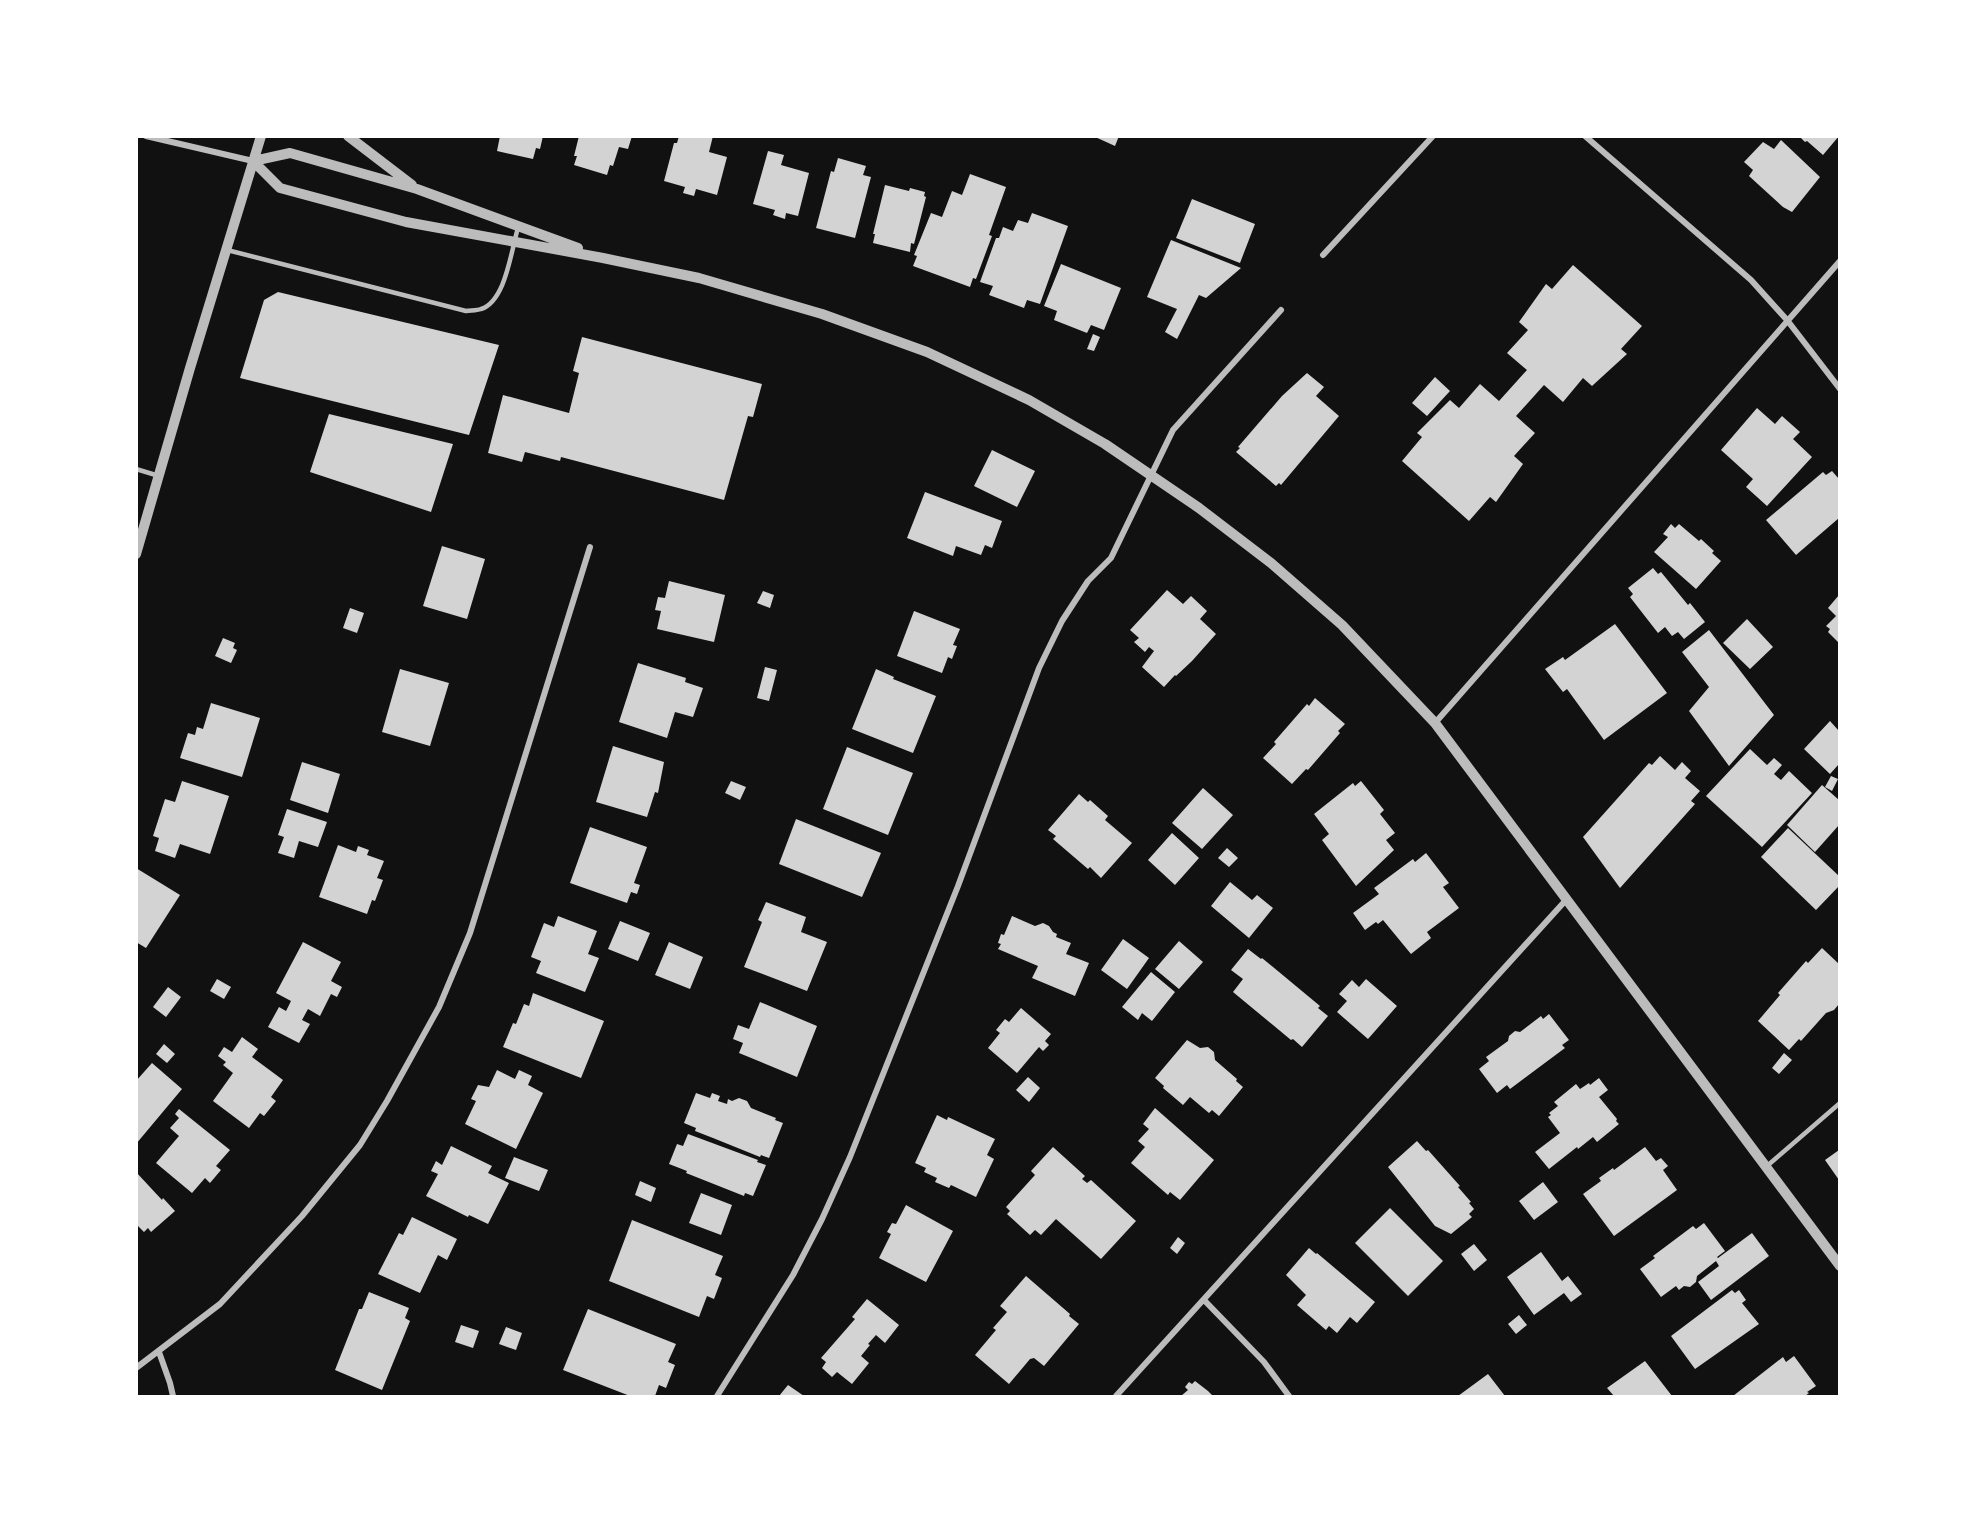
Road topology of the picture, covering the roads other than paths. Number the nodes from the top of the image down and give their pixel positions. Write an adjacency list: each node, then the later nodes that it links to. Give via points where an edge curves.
1 (146, 136): 6 (street)
2 (261, 136): 6 (street)
3 (348, 136): 7 (street)
4 (1433, 136): 11 (street)
5 (1585, 136): 15 (street, via 1751,280)
6 (253, 161): 7 (street, via 290,153); 9 (street, via 280,188 406,222); 10 (street)
7 (417, 189): 8 (street)
8 (518, 226): 9 (lane); 12 (street)
9 (514, 242): 10 (lane, via 503,284 493,300 482,309 466,311); 12 (street)
10 (227, 250): 18 (street)
11 (1323, 255)
12 (603, 258): 19 (street, via 699,278 822,314 927,352 1029,400)
13 (1839, 261): 15 (street)
14 (1281, 310): 19 (street, via 1173,430)
15 (1787, 320): 16 (street); 22 (street)
16 (1839, 389)
17 (136, 469): 18 (lane)
18 (159, 476): 21 (street)
19 (1151, 476): 22 (street, via 1262,556 1342,625); 31 (street, via 1111,558 1088,581 1062,621 1039,668 958,886 822,1219 793,1275)
20 (590, 547): 28 (street, via 470,933 439,1007 360,1145 302,1216 220,1304)
21 (136, 554)
22 (1435, 723): 23 (street)
23 (1566, 900): 25 (street); 27 (street)
24 (1839, 1103): 25 (lane)
25 (1766, 1167): 26 (street)
26 (1839, 1266)
27 (1204, 1300): 32 (street); 33 (street, via 1264,1362)
28 (159, 1352): 29 (street); 30 (street)
29 (136, 1368)
30 (173, 1396)
31 (717, 1396)
32 (1116, 1396)
33 (1289, 1396)

